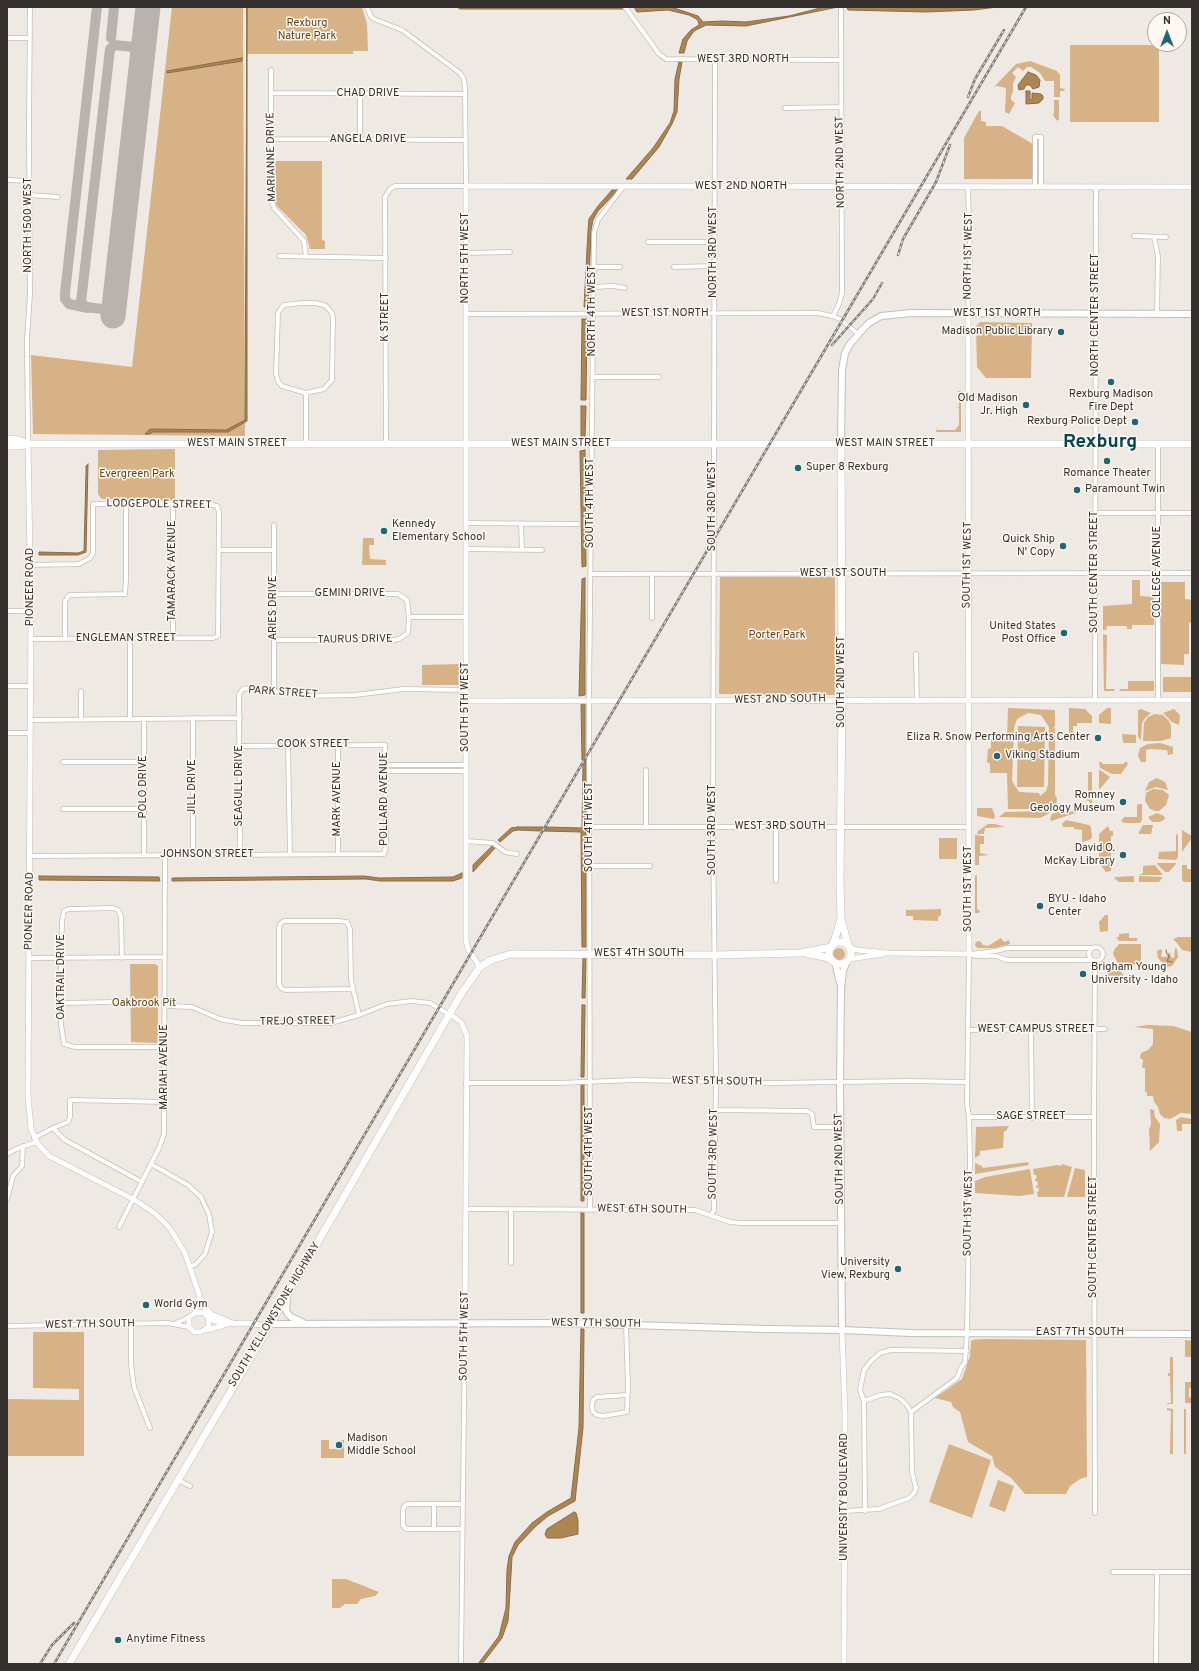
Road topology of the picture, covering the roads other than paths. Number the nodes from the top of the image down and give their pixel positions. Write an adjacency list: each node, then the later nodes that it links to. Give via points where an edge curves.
1 (30, 7): 6 (street, NORTH 1500 WEST)
2 (367, 7): 12 (street, NORTH 5TH WEST, via 371,17 402,30 460,73 464,79)
3 (625, 7): 7 (street, WEST 3RD NORTH, via 662,56 670,60)
4 (841, 7): 8 (street, NORTH 2ND WEST)
5 (7, 38): 6 (street)
6 (30, 38): 19 (street, NORTH 1500 WEST)
7 (715, 60): 8 (street, WEST 3RD NORTH); 22 (street, NORTH 3RD WEST)
8 (841, 60): 13 (street, NORTH 2ND WEST)
9 (271, 70): 10 (street, MARIANNE DRIVE)
10 (271, 93): 11 (street, CHAD DRIVE); 15 (street, MARIANNE DRIVE)
11 (360, 94): 12 (street, CHAD DRIVE); 16 (street)
12 (465, 94): 17 (street, NORTH 5TH WEST)
13 (841, 107): 14 (street); 23 (street, NORTH 2ND WEST)
14 (785, 108)
15 (271, 139): 16 (street, ANGELA DRIVE); 40 (street, MARIANNE DRIVE, via 272,204 278,214 300,236 305,245)
16 (360, 140): 17 (street, ANGELA DRIVE)
17 (465, 140): 20 (street, NORTH 5TH WEST)
18 (7, 180): 19 (street)
19 (29, 180): 30 (street, NORTH 1500 WEST)
20 (466, 186): 21 (street, WEST 2ND NORTH); 29 (street, WEST 2ND NORTH, via 395,186); 38 (street, NORTH 5TH WEST)
21 (623, 187): 22 (street, WEST 2ND NORTH); 43 (street, NORTH 4TH WEST, via 598,220 594,233)
22 (714, 187): 23 (street, WEST 2ND NORTH); 36 (street, NORTH 3RD WEST)
23 (842, 187): 24 (street, WEST 2ND NORTH); 55 (street, NORTH 2ND WEST, via 842,293 840,304)
24 (968, 187): 25 (street, WEST 2ND NORTH); 51 (street, NORTH 1ST WEST)
25 (1035, 187): 26 (street, WEST 2ND NORTH); 26 (street, via 1035,138 1042,138)
26 (1041, 187): 27 (street, WEST 2ND NORTH)
27 (1096, 187): 28 (street, WEST 2ND NORTH); 52 (street, NORTH CENTER STREET)
28 (1192, 187)
29 (388, 190): 41 (street, K STREET, via 384,204)
30 (29, 195): 31 (street); 61 (street, NORTH 1500 WEST)
31 (58, 197)
32 (1134, 236): 33 (street)
33 (1154, 237): 34 (street); 53 (street, via 1158,256)
34 (1166, 237)
35 (648, 242): 36 (street)
36 (714, 242): 42 (street, NORTH 3RD WEST)
37 (510, 252): 38 (street)
38 (466, 253): 48 (street, NORTH 5TH WEST)
39 (279, 256): 40 (street)
40 (306, 256): 41 (street)
41 (386, 258): 63 (street, K STREET)
42 (714, 266): 45 (street); 50 (street, NORTH 3RD WEST)
43 (593, 267): 44 (street); 46 (street, NORTH 4TH WEST)
44 (620, 267)
45 (674, 267)
46 (593, 287): 47 (street); 49 (street, NORTH 4TH WEST)
47 (625, 288)
48 (466, 314): 49 (street, WEST 1ST NORTH); 64 (street, NORTH 5TH WEST)
49 (593, 314): 50 (street, WEST 1ST NORTH); 57 (street, NORTH 4TH WEST)
50 (714, 314): 55 (street, WEST 1ST NORTH, via 807,313); 66 (street, NORTH 3RD WEST)
51 (968, 314): 52 (main road, WEST 1ST NORTH); 56 (main road, WEST 1ST NORTH, via 886,314 872,320); 68 (street, NORTH 1ST WEST)
52 (1095, 314): 53 (main road, WEST 1ST NORTH); 69 (street, NORTH CENTER STREET)
53 (1157, 314): 54 (main road, WEST 1ST NORTH)
54 (1192, 314)
55 (833, 316): 56 (street, WEST 1ST NORTH, via 842,320)
56 (858, 334): 67 (main road, WEST 1ST NORTH, via 844,353)
57 (593, 377): 58 (street); 65 (street, NORTH 4TH WEST)
58 (659, 377)
59 (306, 393): 59 (street, via 282,386 276,374 278,313 284,305 316,303 326,306 332,313 332,380 324,389); 62 (street)
60 (7, 440): 61 (main road, WEST MAIN STREET, via 19,440)
61 (28, 444): 62 (main road, WEST MAIN STREET); 72 (main road, WEST MAIN STREET); 87 (street, PIONEER ROAD)
62 (306, 444): 63 (main road, WEST MAIN STREET)
63 (386, 444): 64 (main road, WEST MAIN STREET)
64 (466, 444): 65 (main road, WEST MAIN STREET); 78 (street, SOUTH 5TH WEST)
65 (591, 444): 66 (main road, WEST MAIN STREET); 91 (street, SOUTH 4TH WEST)
66 (714, 444): 67 (main road, WEST MAIN STREET); 93 (street, SOUTH 3RD WEST)
67 (840, 444): 68 (main road, WEST MAIN STREET); 94 (main road, SOUTH 2ND WEST)
68 (968, 444): 69 (main road, WEST MAIN STREET); 95 (street, SOUTH 1ST WEST)
69 (1095, 444): 70 (main road, WEST MAIN STREET); 75 (street, SOUTH CENTER STREET)
70 (1158, 444): 71 (main road, WEST MAIN STREET); 76 (street, COLLEGE AVENUE)
71 (1192, 444)
72 (7, 446)
73 (126, 504): 74 (street, LODGEPOLE STREET); 87 (street, LODGEPOLE STREET, via 93,504 93,553 90,558 79,564); 104 (street, via 125,594 69,596 65,602)
74 (173, 504): 84 (street, LODGEPOLE STREET, via 219,504); 105 (street, TAMARACK AVENUE)
75 (1095, 513): 76 (street); 88 (street, SOUTH CENTER STREET)
76 (1158, 514): 77 (street); 89 (street, COLLEGE AVENUE)
77 (1192, 514)
78 (466, 523): 79 (street); 82 (street, SOUTH 5TH WEST)
79 (521, 524): 80 (street); 83 (street)
80 (578, 524)
81 (274, 525): 85 (street, ARIES DRIVE)
82 (466, 549): 83 (street); 100 (street, SOUTH 5TH WEST)
83 (522, 549): 86 (street)
84 (219, 550): 85 (street); 105 (street, ENGLEMAN STREET, via 219,634 213,638)
85 (274, 550): 96 (street, ARIES DRIVE)
86 (542, 550)
87 (31, 565): 98 (street, PIONEER ROAD)
88 (1096, 573): 89 (street, WEST 1ST SOUTH); 95 (street, WEST 1ST SOUTH); 116 (street, SOUTH CENTER STREET)
89 (1158, 573): 90 (street, WEST 1ST SOUTH); 117 (street, COLLEGE AVENUE)
90 (1192, 573)
91 (590, 574): 92 (street, WEST 1ST SOUTH); 120 (street, SOUTH 4TH WEST)
92 (652, 574): 93 (street, WEST 1ST SOUTH); 101 (street)
93 (713, 574): 94 (street, WEST 1ST SOUTH); 121 (street, SOUTH 3RD WEST)
94 (840, 574): 95 (street, WEST 1ST SOUTH); 113 (main road, SOUTH 2ND WEST)
95 (968, 574): 115 (street, SOUTH 1ST WEST)
96 (274, 594): 99 (street, GEMINI DRIVE, via 396,594 407,600); 106 (street, ARIES DRIVE)
97 (7, 611): 98 (street)
98 (31, 611): 103 (street, PIONEER ROAD)
99 (409, 617): 100 (street); 106 (street, TAURUS DRIVE, via 408,633 399,639)
100 (466, 617): 111 (street, SOUTH 5TH WEST)
101 (652, 618)
102 (130, 638): 104 (street, ENGLEMAN STREET); 105 (street, ENGLEMAN STREET); 125 (street)
103 (31, 639): 104 (street, ENGLEMAN STREET); 109 (street, PIONEER ROAD)
104 (66, 639)
105 (173, 639)
106 (274, 640): 112 (street, ARIES DRIVE)
107 (916, 654): 114 (street)
108 (7, 686): 109 (street)
109 (30, 686): 127 (street, PIONEER ROAD)
110 (80, 690): 124 (street)
111 (466, 690): 112 (street, PARK STREET, via 403,689 355,695 307,696); 119 (street, SOUTH 5TH WEST)
112 (274, 691): 123 (street, PARK STREET, via 248,688 241,691)
113 (842, 700): 114 (street, WEST 2ND SOUTH); 121 (street, WEST 2ND SOUTH); 147 (main road, SOUTH 2ND WEST)
114 (917, 700): 115 (street, WEST 2ND SOUTH)
115 (969, 700): 116 (street, WEST 2ND SOUTH); 148 (street, SOUTH 1ST WEST)
116 (1095, 700): 117 (street, WEST 2ND SOUTH)
117 (1158, 700): 118 (street, WEST 2ND SOUTH)
118 (1192, 700)
119 (466, 701): 120 (street, WEST 2ND SOUTH); 137 (street, SOUTH 5TH WEST)
120 (589, 701): 121 (street, WEST 2ND SOUTH); 143 (street, SOUTH 4TH WEST)
121 (713, 701): 145 (street, SOUTH 3RD WEST)
122 (193, 718): 123 (street); 126 (street); 156 (street, JILL DRIVE)
123 (240, 718): 133 (street, SEAGULL DRIVE)
124 (81, 719): 125 (street); 127 (street)
125 (130, 719): 126 (street)
126 (144, 719): 135 (street, POLO DRIVE)
127 (30, 720): 129 (street, PIONEER ROAD)
128 (7, 733): 129 (street)
129 (30, 733): 158 (street, PIONEER ROAD)
130 (338, 744): 131 (street, COOK STREET); 132 (street, COOK STREET); 151 (street, MARK AVENUE)
131 (385, 744): 136 (street, POLLARD AVENUE)
132 (288, 745): 133 (street, COOK STREET); 150 (street)
133 (240, 746): 157 (street, SEAGULL DRIVE)
134 (63, 762): 135 (street)
135 (144, 762): 142 (street, POLO DRIVE)
136 (386, 765): 137 (street); 139 (street, POLLARD AVENUE)
137 (466, 765): 140 (street, SOUTH 5TH WEST)
138 (646, 770): 144 (street)
139 (386, 771): 140 (street); 152 (street, POLLARD AVENUE)
140 (466, 771): 149 (street, SOUTH 5TH WEST)
141 (63, 809): 142 (street)
142 (144, 809): 154 (street, POLO DRIVE)
143 (590, 827): 144 (street, WEST 3RD SOUTH); 159 (street, SOUTH 4TH WEST)
144 (646, 827): 145 (street, WEST 3RD SOUTH)
145 (713, 827): 146 (street, WEST 3RD SOUTH); 170 (street, SOUTH 3RD WEST)
146 (776, 827): 147 (street, WEST 3RD SOUTH); 161 (street)
147 (841, 827): 148 (street, WEST 3RD SOUTH); 162 (main road, SOUTH 2ND WEST)
148 (969, 827): 169 (street, SOUTH 1ST WEST)
149 (466, 841): 153 (street, via 493,843 505,852); 178 (street, SOUTH 5TH WEST, via 466,940 468,949)
150 (290, 854): 151 (street, JOHNSON STREET); 157 (street, JOHNSON STREET)
151 (338, 854): 152 (street, JOHNSON STREET)
152 (384, 854)
153 (517, 854)
154 (144, 855): 155 (street, JOHNSON STREET); 158 (street, JOHNSON STREET)
155 (165, 855): 156 (street, JOHNSON STREET); 171 (street, MARIAH AVENUE)
156 (193, 855): 157 (street, JOHNSON STREET)
157 (240, 855)
158 (30, 856): 172 (street, PIONEER ROAD)
159 (590, 866): 160 (street); 168 (street, SOUTH 4TH WEST)
160 (650, 866)
161 (776, 881)
162 (841, 919): 163 (main road, SOUTH 2ND WEST); 164 (main road, SOUTH 2ND WEST)
163 (832, 946): 164 (main road, via 840,942); 166 (main road, WEST 4TH SOUTH); 177 (main road, via 830,952)
164 (848, 946): 167 (street, via 857,950); 175 (main road, via 851,953)
165 (1092, 948): 169 (street, via 1007,948 996,952); 176 (street, via 1089,955); 176 (street, via 1102,952 1101,958)
166 (800, 953): 170 (main road, WEST 4TH SOUTH); 177 (main road, WEST 4TH SOUTH, via 821,956)
167 (888, 953): 169 (street); 175 (street)
168 (590, 954): 170 (main road, WEST 4TH SOUTH); 178 (main road, WEST 4TH SOUTH, via 511,954 491,960); 191 (street, SOUTH 4TH WEST)
169 (969, 954): 176 (street, via 996,956 1007,960); 187 (street, SOUTH 1ST WEST)
170 (715, 955): 192 (street, SOUTH 3RD WEST)
171 (165, 957): 174 (street); 183 (street, MARIAH AVENUE)
172 (29, 958): 173 (street); 203 (street, PIONEER ROAD, via 28,1096 30,1128)
173 (61, 958): 174 (street); 174 (street, OAKTRAIL DRIVE, via 63,914 66,909 113,908 120,912); 182 (street, OAKTRAIL DRIVE)
174 (122, 958)
175 (848, 960): 177 (main road, via 841,964); 180 (main road, SOUTH 2ND WEST, via 843,970)
176 (1094, 960): 189 (street, SOUTH CENTER STREET)
177 (833, 961): 180 (main road, SOUTH 2ND WEST)
178 (480, 967): 185 (main road, SOUTH YELLOWSTONE HIGHWAY, via 469,981)
179 (352, 989): 179 (street, via 350,929 347,922 284,921 280,924 278,929 281,988); 184 (street)
180 (841, 989): 193 (main road, SOUTH 2ND WEST)
181 (118, 1002): 182 (street)
182 (61, 1003): 190 (street, OAKTRAIL DRIVE, via 62,1036 65,1045)
183 (165, 1006): 184 (street, TREJO STREET, via 192,1007 220,1019 242,1023 331,1022); 190 (street, MARIAH AVENUE)
184 (359, 1015): 185 (street, TREJO STREET, via 387,1004 410,1001 430,1003)
185 (451, 1015): 195 (street, SOUTH 5TH WEST, via 461,1022 466,1031); 218 (main road, SOUTH YELLOWSTONE HIGHWAY)
186 (1105, 1029): 189 (street, WEST CAMPUS STREET)
187 (968, 1030): 188 (street, WEST CAMPUS STREET); 194 (street, SOUTH 1ST WEST)
188 (1031, 1030): 189 (street, WEST CAMPUS STREET); 200 (street)
189 (1095, 1030): 199 (street, SOUTH CENTER STREET)
190 (165, 1048): 196 (street, MARIAH AVENUE)
191 (591, 1081): 192 (street, WEST 5TH SOUTH); 195 (street, WEST 5TH SOUTH); 212 (street, SOUTH 4TH WEST)
192 (716, 1081): 193 (street, WEST 5TH SOUTH); 197 (street, SOUTH 3RD WEST)
193 (840, 1082): 194 (street, WEST 5TH SOUTH); 201 (main road, SOUTH 2ND WEST)
194 (967, 1082): 198 (street, SOUTH 1ST WEST)
195 (466, 1083): 210 (street, SOUTH 5TH WEST)
196 (165, 1102): 202 (street, via 70,1100 68,1122); 206 (street, MARIAH AVENUE, via 164,1134)
197 (715, 1110): 201 (street, via 807,1110 812,1114 814,1127); 213 (street, SOUTH 3RD WEST, via 714,1210)
198 (969, 1117): 200 (street, SAGE STREET); 236 (street, SOUTH 1ST WEST)
199 (1094, 1117): 200 (street, SAGE STREET); 237 (street, SOUTH CENTER STREET)
200 (1032, 1118)
201 (839, 1127): 214 (main road, SOUTH 2ND WEST)
202 (53, 1128): 203 (street); 207 (street, via 65,1140)
203 (35, 1140): 204 (street); 209 (street, via 49,1156)
204 (22, 1146): 205 (street); 208 (street, via 22,1166 14,1176)
205 (7, 1154)
206 (151, 1164): 207 (street, MARIAH AVENUE); 217 (street, via 188,1185 201,1197 209,1214 212,1232 205,1254 195,1265)
207 (142, 1182): 209 (street, MARIAH AVENUE)
208 (7, 1199)
209 (133, 1199): 215 (street, MARIAH AVENUE); 217 (street, via 153,1212 171,1230)
210 (466, 1209): 211 (street, WEST 6TH SOUTH); 225 (street, SOUTH 5TH WEST)
211 (511, 1209): 212 (street, WEST 6TH SOUTH); 216 (street)
212 (590, 1209): 213 (street, WEST 6TH SOUTH, via 695,1210)
213 (711, 1215): 214 (street, WEST 6TH SOUTH, via 740,1223)
214 (841, 1223): 235 (main road, SOUTH 2ND WEST)
215 (118, 1227)
216 (511, 1263)
217 (190, 1266): 219 (street)
218 (287, 1295): 229 (main road, SOUTH YELLOWSTONE HIGHWAY); 230 (main road, via 288,1314)
219 (200, 1297): 220 (street); 221 (street)
220 (205, 1305): 222 (street); 224 (street, via 211,1314)
221 (195, 1313): 222 (street, via 201,1312); 223 (street)
222 (207, 1316): 228 (street, WEST 7TH SOUTH); 234 (street, via 209,1325)
223 (189, 1317): 227 (street, WEST 7TH SOUTH); 233 (street)
224 (234, 1323): 228 (street, WEST 7TH SOUTH); 229 (street, WEST 7TH SOUTH)
225 (465, 1323): 230 (main road, WEST 7TH SOUTH); 231 (main road, WEST 7TH SOUTH); 247 (street, SOUTH 5TH WEST)
226 (130, 1324): 227 (street, WEST 7TH SOUTH); 232 (street, WEST 7TH SOUTH); 243 (street, via 134,1387)
227 (174, 1324): 233 (street, WEST 7TH SOUTH)
228 (226, 1324): 234 (street, WEST 7TH SOUTH)
229 (270, 1324): 230 (main road, WEST 7TH SOUTH); 244 (main road, SOUTH YELLOWSTONE HIGHWAY)
230 (305, 1324)
231 (626, 1325): 235 (main road, WEST 7TH SOUTH); 240 (street)
232 (7, 1326)
233 (189, 1327): 234 (street, via 198,1333)
234 (206, 1330)
235 (842, 1330): 236 (main road, WEST 7TH SOUTH); 248 (street, UNIVERSITY BOULEVARD)
236 (967, 1333): 237 (main road, EAST 7TH SOUTH); 239 (street, SOUTH 1ST WEST)
237 (1094, 1333): 238 (main road, EAST 7TH SOUTH); 250 (street, SOUTH CENTER STREET)
238 (1192, 1334)
239 (966, 1351): 241 (street, via 891,1350 880,1354 864,1370 860,1390); 242 (street, SOUTH 1ST WEST, via 965,1362 957,1378)
240 (628, 1395): 240 (street, via 627,1412 603,1416 593,1412 593,1400 597,1397)
241 (864, 1401): 242 (street, via 890,1394 906,1404); 249 (street)
242 (911, 1412): 249 (street, via 912,1472 916,1488 914,1493 891,1506)
243 (150, 1428)
244 (177, 1480): 245 (street); 256 (main road, SOUTH YELLOWSTONE HIGHWAY)
245 (190, 1486)
246 (434, 1504): 247 (street); 252 (street); 252 (street, via 407,1504 403,1517 406,1530)
247 (462, 1504): 251 (street, SOUTH 5TH WEST)
248 (845, 1511): 249 (street); 258 (street, UNIVERSITY BOULEVARD)
249 (865, 1511)
250 (1095, 1513)
251 (462, 1529): 252 (street); 257 (street, SOUTH 5TH WEST)
252 (434, 1530)
253 (1113, 1572): 254 (street)
254 (1156, 1572): 255 (street); 259 (street)
255 (1192, 1572)
256 (69, 1664)
257 (461, 1664)
258 (844, 1664)
259 (1156, 1664)

